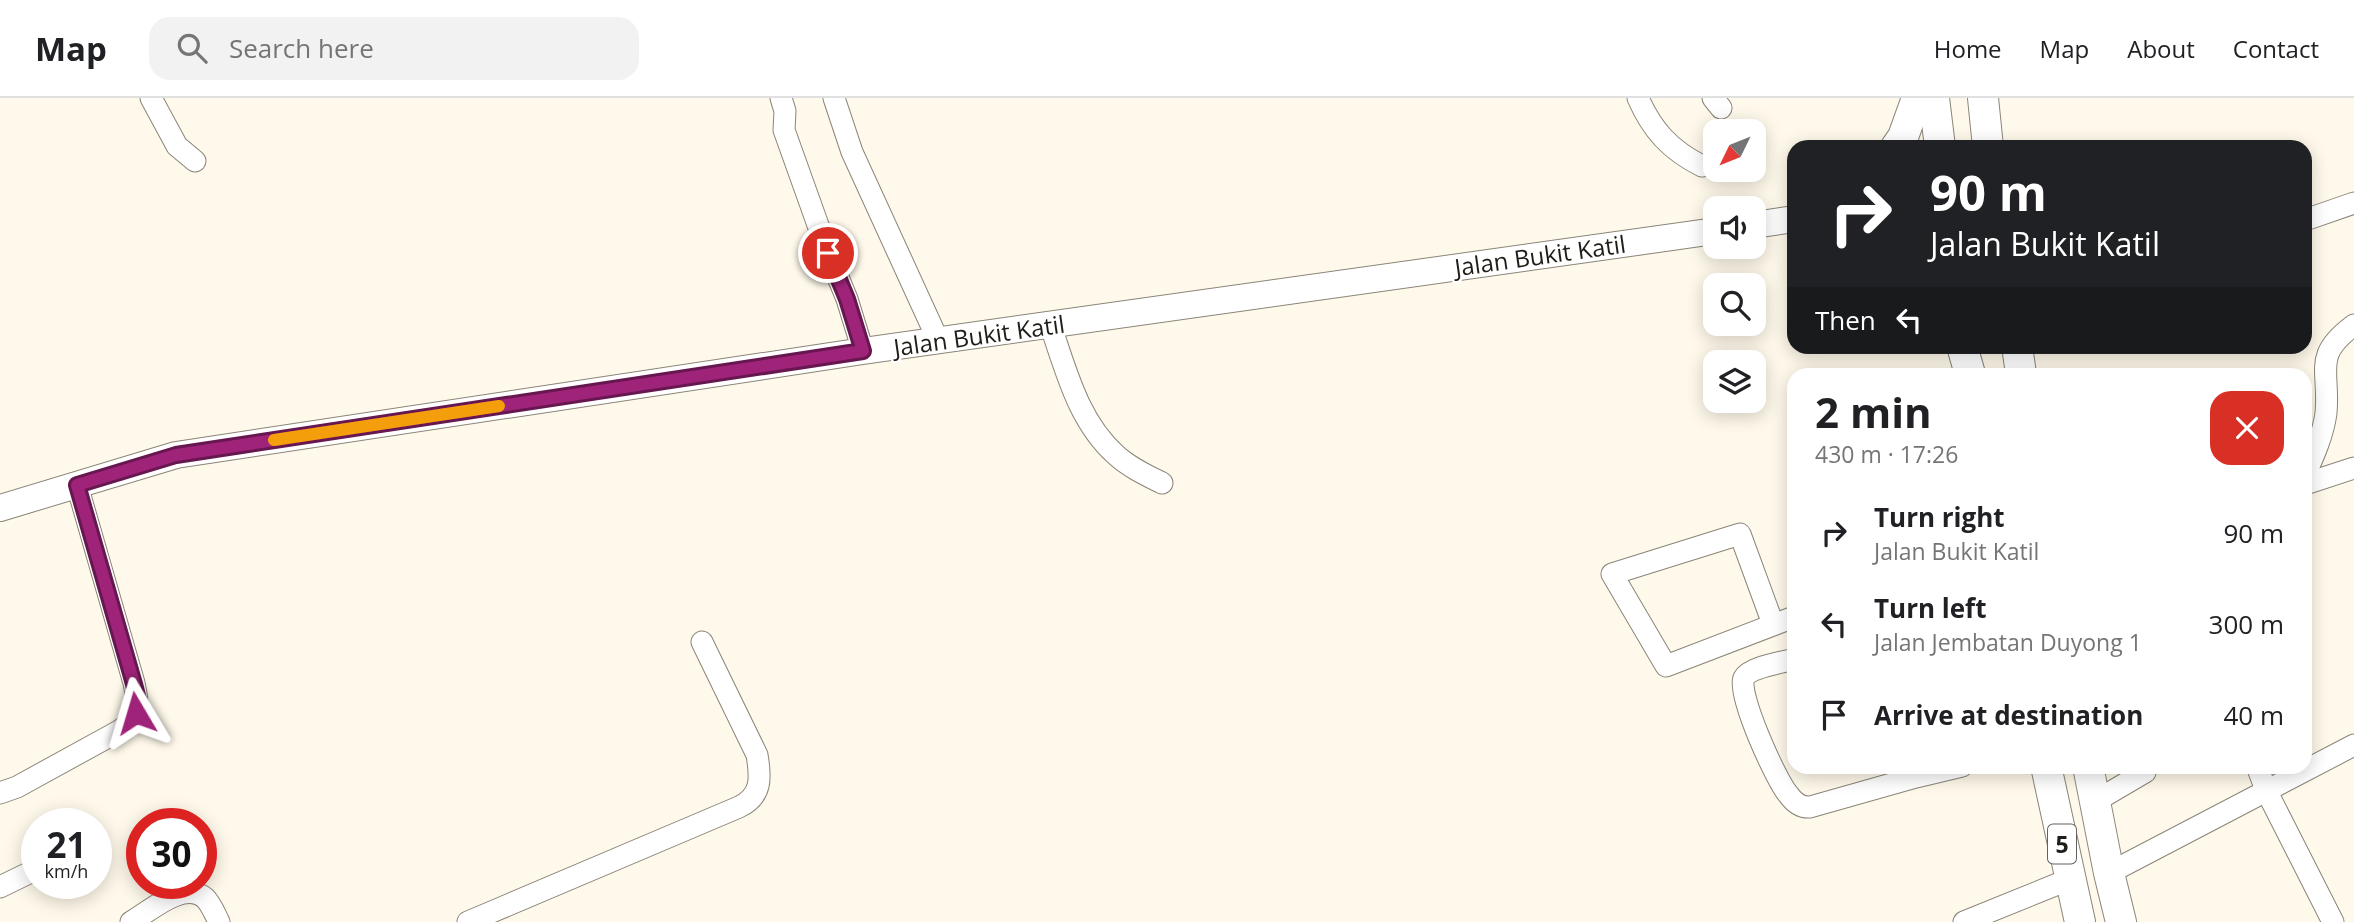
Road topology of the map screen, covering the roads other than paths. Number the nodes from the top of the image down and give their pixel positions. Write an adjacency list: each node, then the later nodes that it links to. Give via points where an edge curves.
1 (150, 98): 11 (street, via 177,146)
2 (781, 98): 21 (street, via 784,130)
3 (834, 98): 20 (street, via 852,152)
4 (1638, 98): 12 (street, via 1662,137 1680,155)
5 (1917, 98): 8 (highway)
6 (1934, 98): 9 (highway)
7 (1983, 98): 10 (highway)
8 (1901, 140)
9 (1939, 140)
10 (1987, 140)
11 (195, 161)
12 (1702, 166)
13 (2354, 203): 14 (street)
14 (2312, 218)
15 (1787, 220): 16 (main road)
16 (1766, 223)
17 (1703, 233): 18 (main road, Jalan Bukit Katil)
18 (1050, 324): 20 (main road, Jalan Bukit Katil); 25 (street, via 1072,389 1100,438 1116,456)
19 (2354, 325): 22 (street, via 2332,344 2326,356 2324,423)
20 (938, 340): 21 (main road, Jalan Bukit Katil)
21 (863, 351): 26 (main road, Jalan Bukit Katil, via 176,455)
22 (2312, 458)
23 (2354, 468): 24 (street)
24 (2312, 482)
25 (1162, 483)
26 (77, 485): 27 (main road, Jalan Bukit Katil); 42 (street, via 134,684 136,713 119,731)
27 (0, 508)
28 (1787, 619): 29 (street)
29 (1773, 624): 29 (street, via 1666,666 1612,574 1740,534)
30 (702, 642): 50 (street, via 757,755 756,794 739,807)
31 (1787, 661): 34 (street, via 1751,671 1742,687 1773,768 1799,805 1810,807)
32 (2354, 745): 33 (street)
33 (2312, 766)
34 (1929, 774)
35 (2048, 774): 46 (highway, 5)
36 (2089, 774): 43 (highway, 5)
37 (2143, 774): 43 (street)
38 (2260, 774): 41 (street)
39 (2271, 774): 41 (street)
40 (2297, 774): 41 (street)
41 (2266, 790): 44 (street); 54 (street)
42 (0, 793)
43 (2094, 802): 44 (highway, 5)
44 (2109, 873): 53 (highway, 5)
45 (21, 877): 47 (street)
46 (2070, 879): 51 (street); 52 (highway, 5)
47 (0, 887)
48 (131, 922): 49 (street, via 186,892 205,898)
49 (219, 922)
50 (468, 922)
51 (1964, 922)
52 (2080, 922)
53 (2121, 922)
54 (2333, 922)

